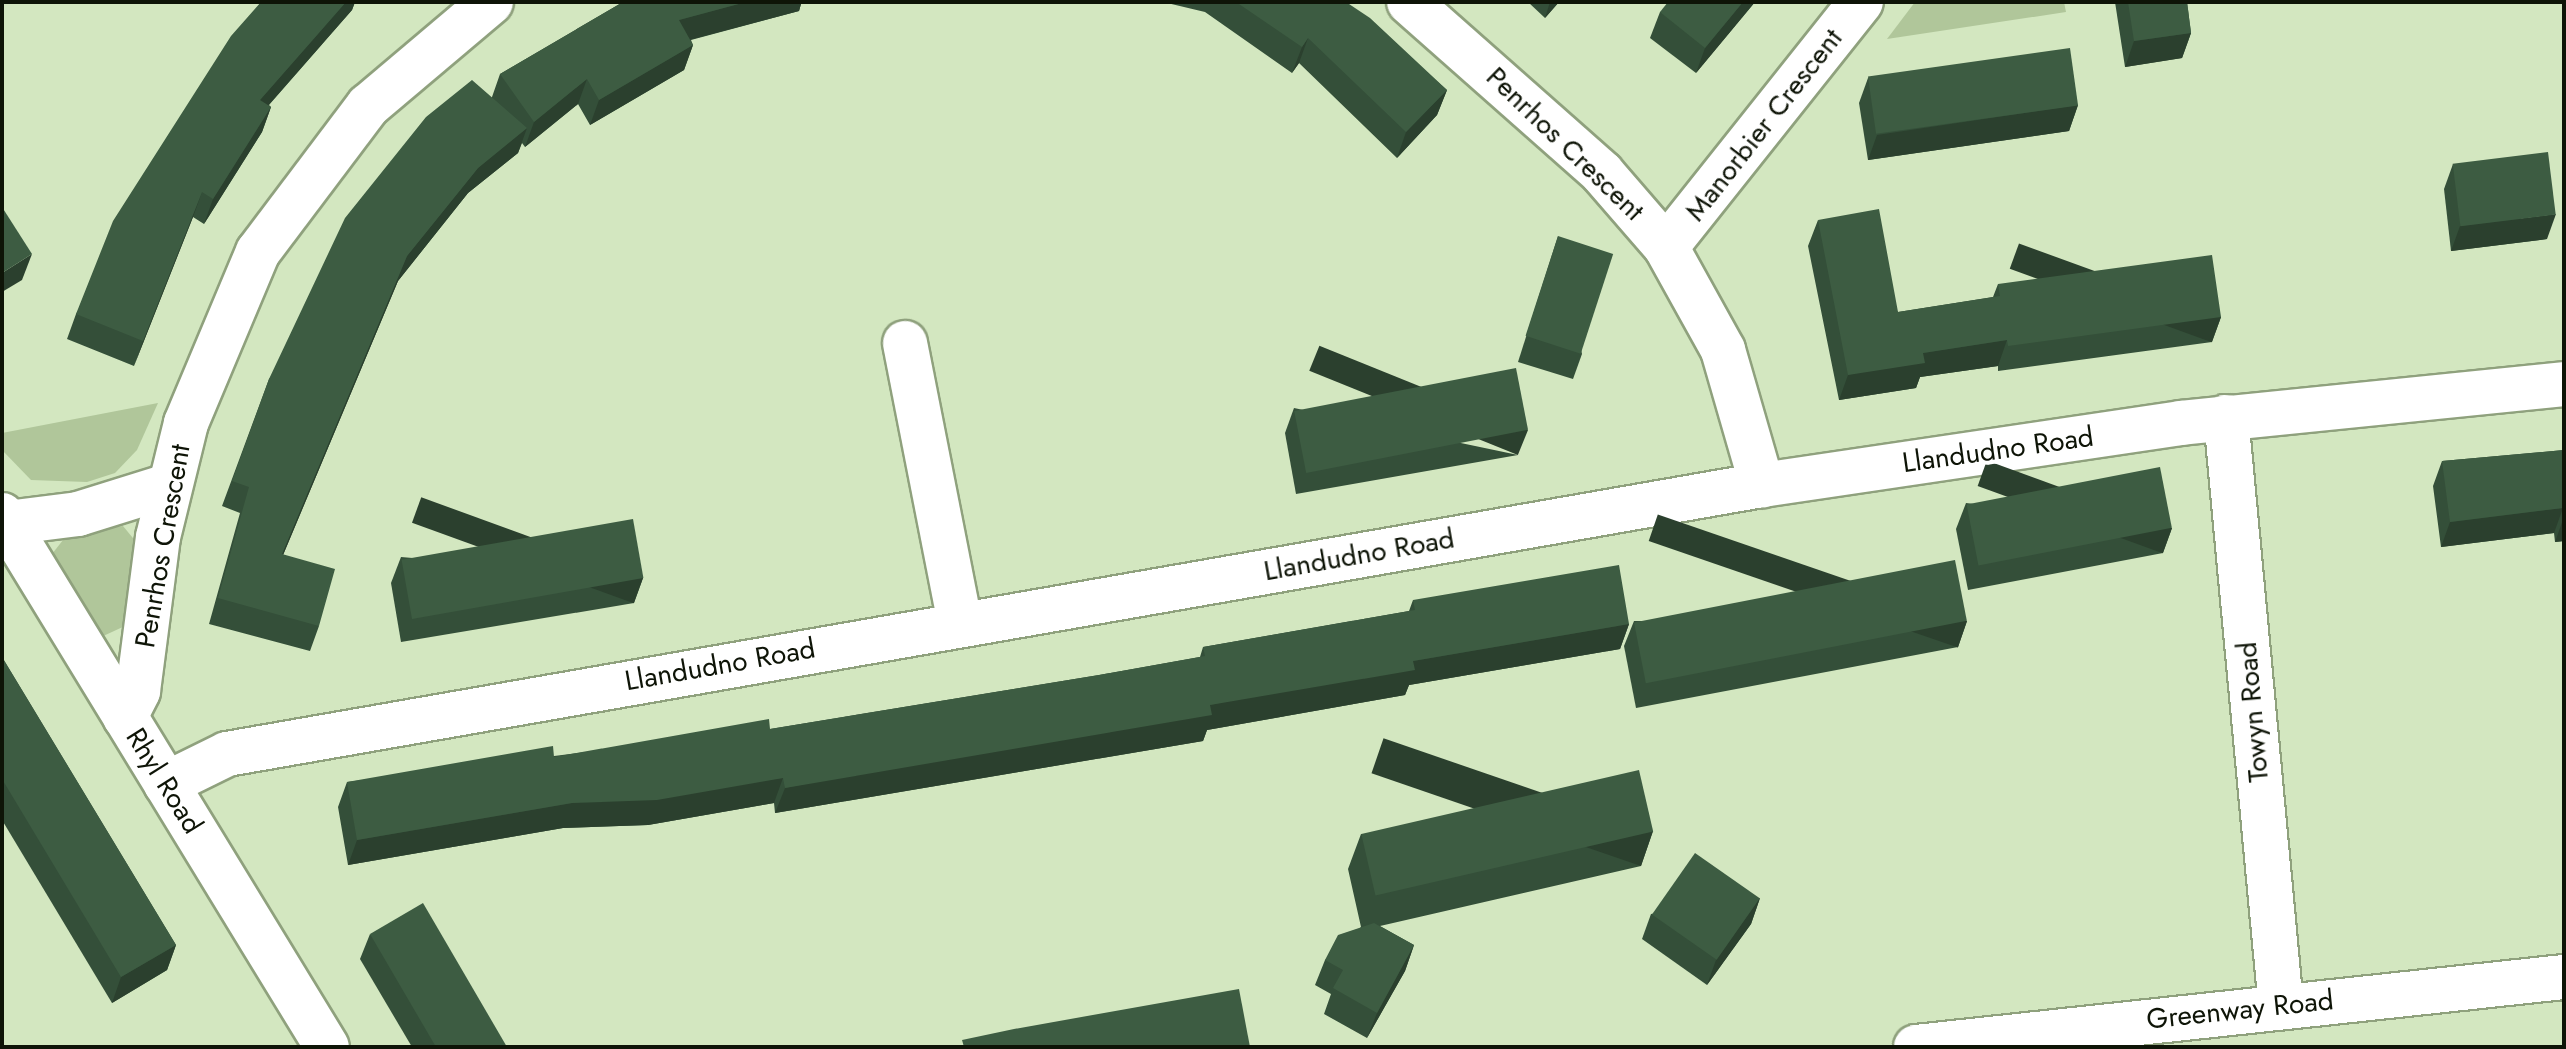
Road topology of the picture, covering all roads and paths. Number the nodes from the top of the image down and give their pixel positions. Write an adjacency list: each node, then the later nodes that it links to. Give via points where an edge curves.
1 (491, 2): 9 (street, Penrhos Crescent, via 368,106 279,221 215,346)
2 (1409, 2): 4 (street, Penrhos Crescent, via 1602,173)
3 (1861, 2): 4 (street, Manorbier Crescent)
4 (1666, 247): 8 (street, Penrhos Crescent, via 1723,350)
5 (905, 343): 11 (street)
6 (2564, 384): 7 (street, Llandudno Road)
7 (2226, 417): 8 (street, Llandudno Road); 15 (street, Towyn Road)
8 (1762, 485): 11 (street, Llandudno Road)
9 (168, 486): 10 (street, via 78,514); 12 (street, Penrhos Crescent, via 138,691)
10 (4, 519): 12 (street, Rhyl Road)
11 (960, 624): 13 (street, Llandudno Road, via 227,754)
12 (125, 717): 13 (street, Rhyl Road)
13 (166, 784): 16 (street, Rhyl Road)
14 (2564, 977): 15 (street, Greenway Road)
15 (2281, 1006): 17 (street, Greenway Road)
16 (327, 1047)
17 (1916, 1047)

